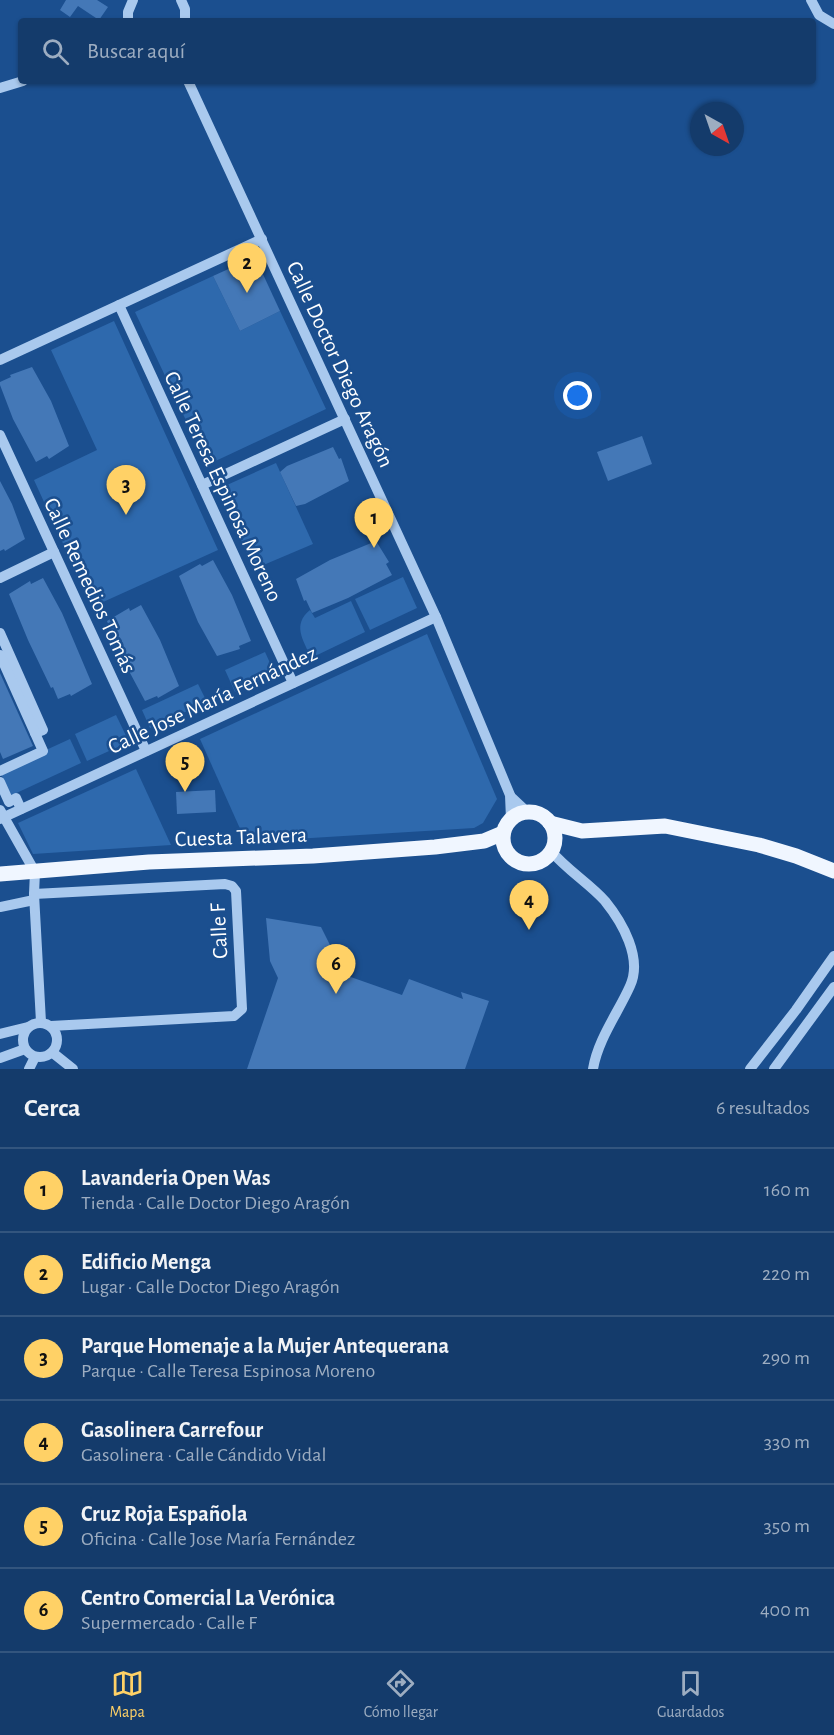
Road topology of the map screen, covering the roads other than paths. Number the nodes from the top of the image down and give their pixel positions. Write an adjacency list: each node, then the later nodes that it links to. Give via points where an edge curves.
1 (133, 0): 4 (street)
2 (812, 0): 6 (street, via 819,15)
3 (184, 1): 5 (street)
4 (128, 18)
5 (185, 18)
6 (834, 24)
7 (18, 83): 9 (street)
8 (189, 84): 10 (street, Calle Doctor Diego Aragón)
9 (0, 88)
10 (262, 239): 11 (street); 13 (street, Calle Doctor Diego Aragón)
11 (119, 305): 12 (street); 15 (street, Calle Teresa Espinosa Moreno)
12 (0, 360)
13 (345, 419): 15 (street); 18 (street, Calle Doctor Diego Aragón)
14 (0, 435): 16 (street, Calle Remedios Tomás)
15 (201, 484): 23 (street, Calle Teresa Espinosa Moreno)
16 (54, 552): 17 (street); 24 (street, Calle Remedios Tomás)
17 (0, 578)
18 (436, 617): 23 (street, Calle Jose María Fernández); 27 (street, Calle Doctor Diego Aragón)
19 (0, 634): 20 (street, via 4,644); 22 (street)
20 (0, 646)
21 (0, 655): 22 (street)
22 (15, 676): 25 (street, via 43,751)
23 (293, 683): 24 (street, Calle Jose María Fernández)
24 (146, 751): 28 (street, Calle Jose María Fernández)
25 (1, 767)
26 (0, 782): 28 (street, via 9,801 16,798)
27 (511, 797): 29 (street, Calle Doctor Diego Aragón); 31 (street, Calle Doctor Diego Aragón)
28 (21, 809): 30 (street, Calle Jose María Fernández)
29 (527, 812): 31 (main road); 32 (main road)
30 (1, 815): 39 (street)
31 (512, 819): 34 (main road)
32 (550, 823): 33 (main road); 37 (main road, via 555,838)
33 (582, 831): 37 (main road); 38 (main road, via 665,826 759,845)
34 (503, 833): 35 (main road, Cuesta Talavera); 36 (main road)
35 (484, 842): 36 (main road, Cuesta Talavera); 39 (main road, Cuesta Talavera)
36 (505, 849): 37 (main road, via 512,858 529,864 538,862)
37 (552, 849): 54 (street, via 565,867 604,901 628,936 634,963 632,982 595,1055)
38 (833, 870)
39 (35, 872): 40 (main road, Cuesta Talavera); 41 (street)
40 (0, 874)
41 (34, 897): 42 (street); 45 (street); 45 (street, Calle F, via 225,884 236,891 242,1009 239,1013)
42 (0, 907)
43 (834, 956): 55 (street)
44 (834, 987): 56 (street)
45 (46, 1024): 46 (street); 49 (street, via 58,1039)
46 (28, 1027): 47 (street); 48 (street, via 23,1039)
47 (0, 1034)
48 (25, 1049): 50 (street); 51 (street)
49 (53, 1053): 50 (street); 53 (street)
50 (35, 1057): 52 (street)
51 (0, 1058)
52 (29, 1069)
53 (72, 1069)
54 (592, 1069)
55 (750, 1069)
56 (774, 1069)

